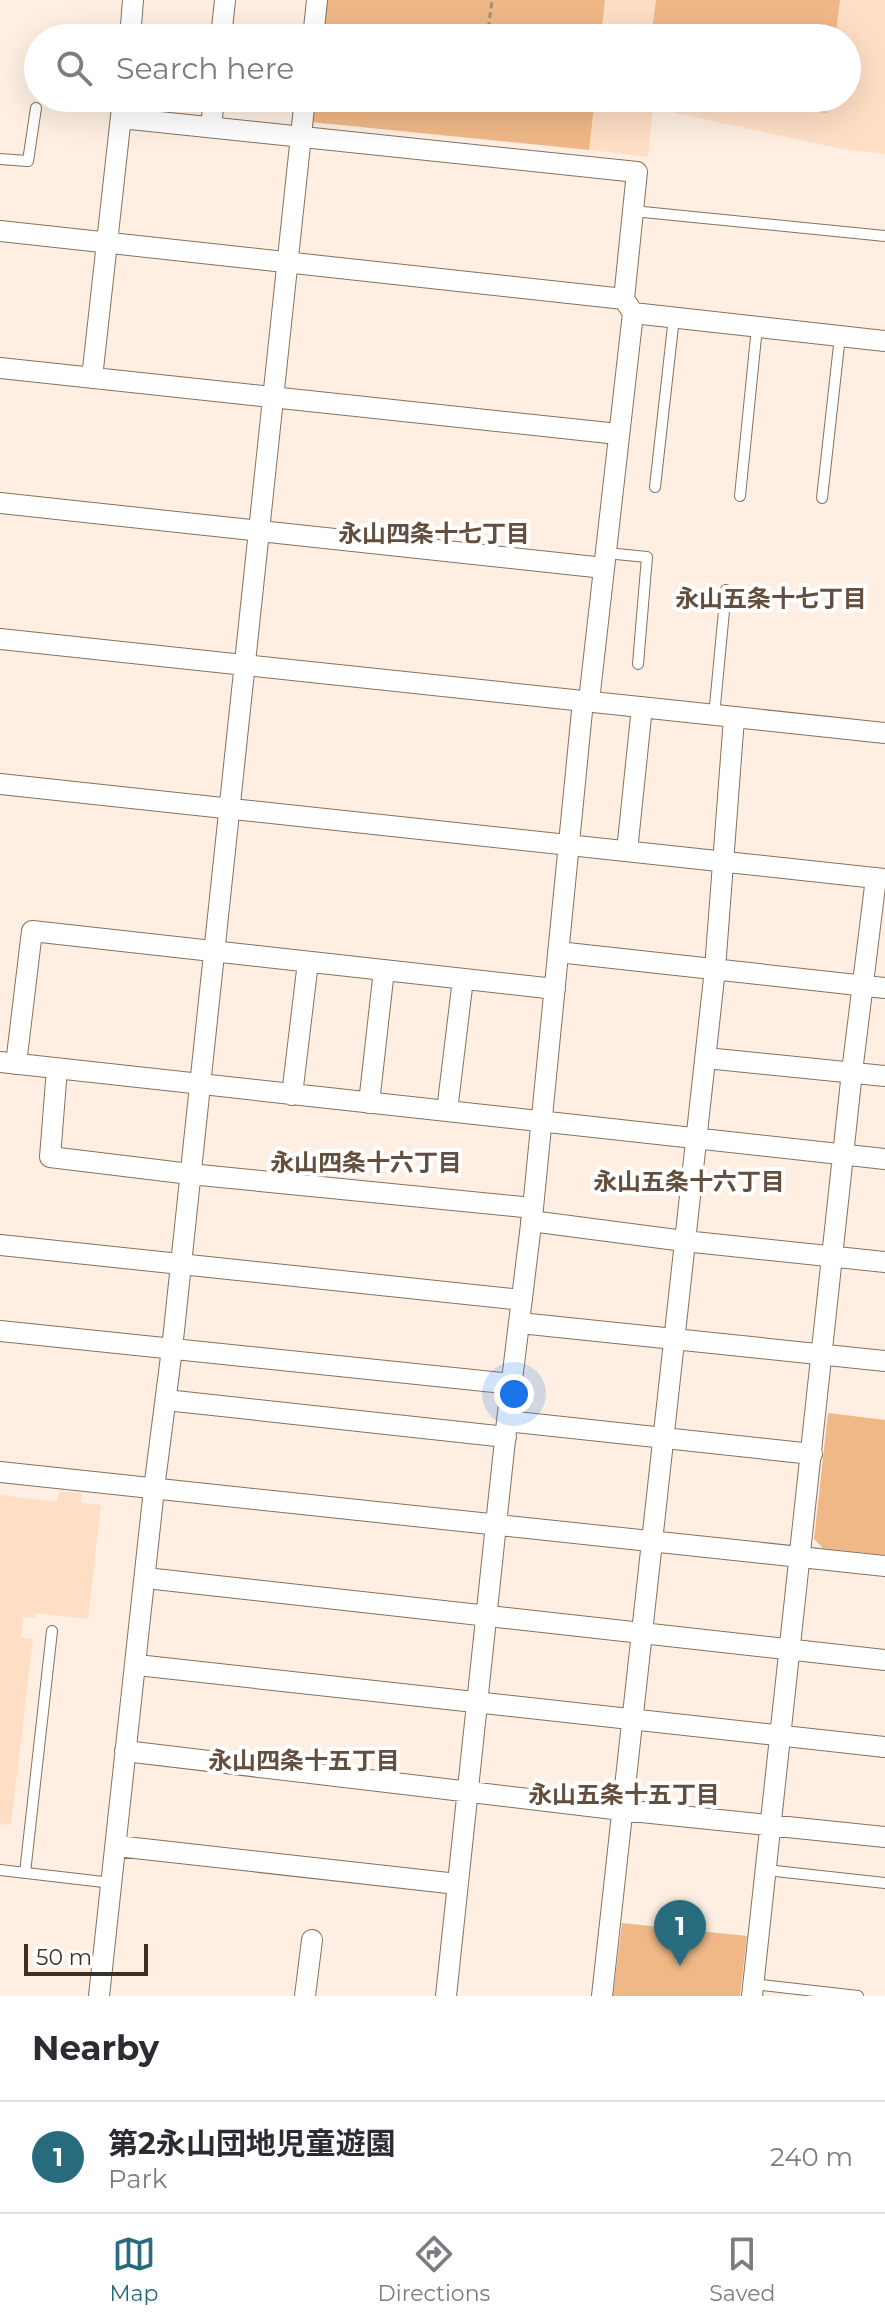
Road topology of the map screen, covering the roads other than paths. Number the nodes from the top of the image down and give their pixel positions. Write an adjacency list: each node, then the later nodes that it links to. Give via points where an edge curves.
1 (133, 0): 4 (street)
2 (225, 0): 5 (street)
3 (317, 0): 6 (street)
4 (131, 24)
5 (222, 24)
6 (314, 24)
7 (35, 112): 14 (lane, via 28,161)
8 (122, 112): 18 (street)
9 (141, 112): 12 (street)
10 (213, 112): 12 (street)
11 (304, 112): 13 (street)
12 (211, 127): 13 (street)
13 (301, 138): 15 (street, via 637,172); 19 (street)
14 (0, 159)
15 (633, 211): 17 (lane); 20 (street)
16 (0, 231): 18 (street)
17 (885, 236)
18 (108, 244): 19 (street); 26 (street)
19 (287, 263): 20 (street); 27 (street)
20 (628, 306): 21 (street); 28 (street)
21 (674, 317): 22 (street); 29 (lane)
22 (757, 327): 23 (street); 30 (lane)
23 (840, 336): 24 (street); 31 (lane)
24 (885, 341)
25 (0, 368): 26 (street)
26 (92, 378): 27 (street)
27 (273, 397): 28 (street); 33 (street)
28 (618, 434): 34 (street)
29 (655, 487)
30 (740, 496)
31 (822, 498)
32 (0, 503): 33 (street)
33 (258, 531): 34 (street); 38 (street)
34 (605, 560): 37 (lane, via 647,557); 39 (street)
35 (726, 590): 41 (lane)
36 (0, 639): 38 (street)
37 (638, 664)
38 (243, 665): 39 (street); 44 (street)
39 (586, 701): 40 (street); 45 (street)
40 (642, 707): 41 (street); 46 (street)
41 (724, 717): 42 (street); 47 (street)
42 (885, 733)
43 (0, 784): 44 (street)
44 (229, 809): 45 (street); 49 (street)
45 (567, 844): 46 (street); 50 (street)
46 (627, 851): 47 (street)
47 (724, 861): 48 (street); 52 (street)
48 (881, 878): 55 (street)
49 (213, 951): 51 (street); 59 (street, via 32,931); 63 (street)
50 (558, 952): 52 (street); 57 (street)
51 (308, 962): 53 (street); 64 (street)
52 (715, 969): 55 (street); 58 (street)
53 (384, 970): 54 (street); 65 (street)
54 (463, 979): 57 (street); 66 (street)
55 (863, 986): 56 (street); 61 (street)
56 (885, 988)
57 (555, 989): 67 (street)
58 (706, 1058): 61 (street); 68 (street)
59 (8, 1063): 60 (street)
60 (57, 1069): 63 (street); 71 (street, via 50,1157)
61 (852, 1072): 62 (street); 69 (street)
62 (885, 1076)
63 (200, 1085): 64 (street); 71 (street)
64 (292, 1095): 65 (street)
65 (369, 1103): 66 (street)
66 (447, 1111): 67 (street)
67 (541, 1121): 68 (street); 72 (street)
68 (697, 1140): 69 (street); 73 (street)
69 (845, 1154): 70 (street); 75 (street)
70 (885, 1159)
71 (190, 1174): 72 (street); 77 (street)
72 (532, 1214): 73 (street); 78 (street)
73 (684, 1241): 75 (street); 81 (street)
74 (0, 1245): 77 (street)
75 (834, 1256): 76 (street); 83 (street)
76 (885, 1262)
77 (180, 1264): 78 (street); 82 (street)
78 (522, 1300): 79 (street)
79 (520, 1323): 81 (street); 85 (street)
80 (0, 1331): 82 (street)
81 (675, 1340): 83 (street); 88 (street)
82 (172, 1349): 85 (street); 86 (street)
83 (822, 1355): 84 (street); 89 (street)
84 (885, 1361)
85 (512, 1384): 87 (street)
86 (166, 1400): 87 (street); 91 (street)
87 (506, 1429): 88 (street); 92 (street)
88 (664, 1438): 89 (street); 93 (street)
89 (812, 1454): 94 (street)
90 (0, 1472): 91 (street)
91 (154, 1489): 92 (street); 96 (street)
92 (496, 1524): 93 (street); 97 (street)
93 (653, 1542): 94 (street); 99 (street)
94 (799, 1557): 95 (street); 100 (street)
95 (885, 1566)
96 (146, 1578): 97 (street); 102 (street)
97 (488, 1615): 99 (street); 103 (street)
98 (52, 1631): 115 (lane)
99 (642, 1632): 100 (street); 104 (street)
100 (790, 1649): 101 (street); 105 (street)
101 (885, 1660)
102 (137, 1665): 103 (street); 107 (street)
103 (478, 1704): 104 (street); 108 (street)
104 (631, 1718): 105 (street); 109 (street)
105 (780, 1735): 106 (street); 110 (street)
106 (885, 1747)
107 (125, 1751): 108 (street); 112 (street)
108 (468, 1792): 109 (street); 118 (street)
109 (622, 1810): 110 (street); 124 (street)
110 (772, 1826): 111 (street); 114 (street)
111 (885, 1837)
112 (117, 1846): 116 (street); 118 (street)
113 (0, 1870): 115 (lane)
114 (766, 1870): 117 (lane); 120 (street)
115 (25, 1873): 116 (lane)
116 (112, 1883): 121 (street)
117 (885, 1883)
118 (457, 1884): 123 (street)
119 (312, 1940): 122 (street)
120 (753, 1990): 125 (lane)
121 (99, 1996)
122 (305, 1996)
123 (446, 1996)
124 (602, 1996)
125 (858, 1996)

